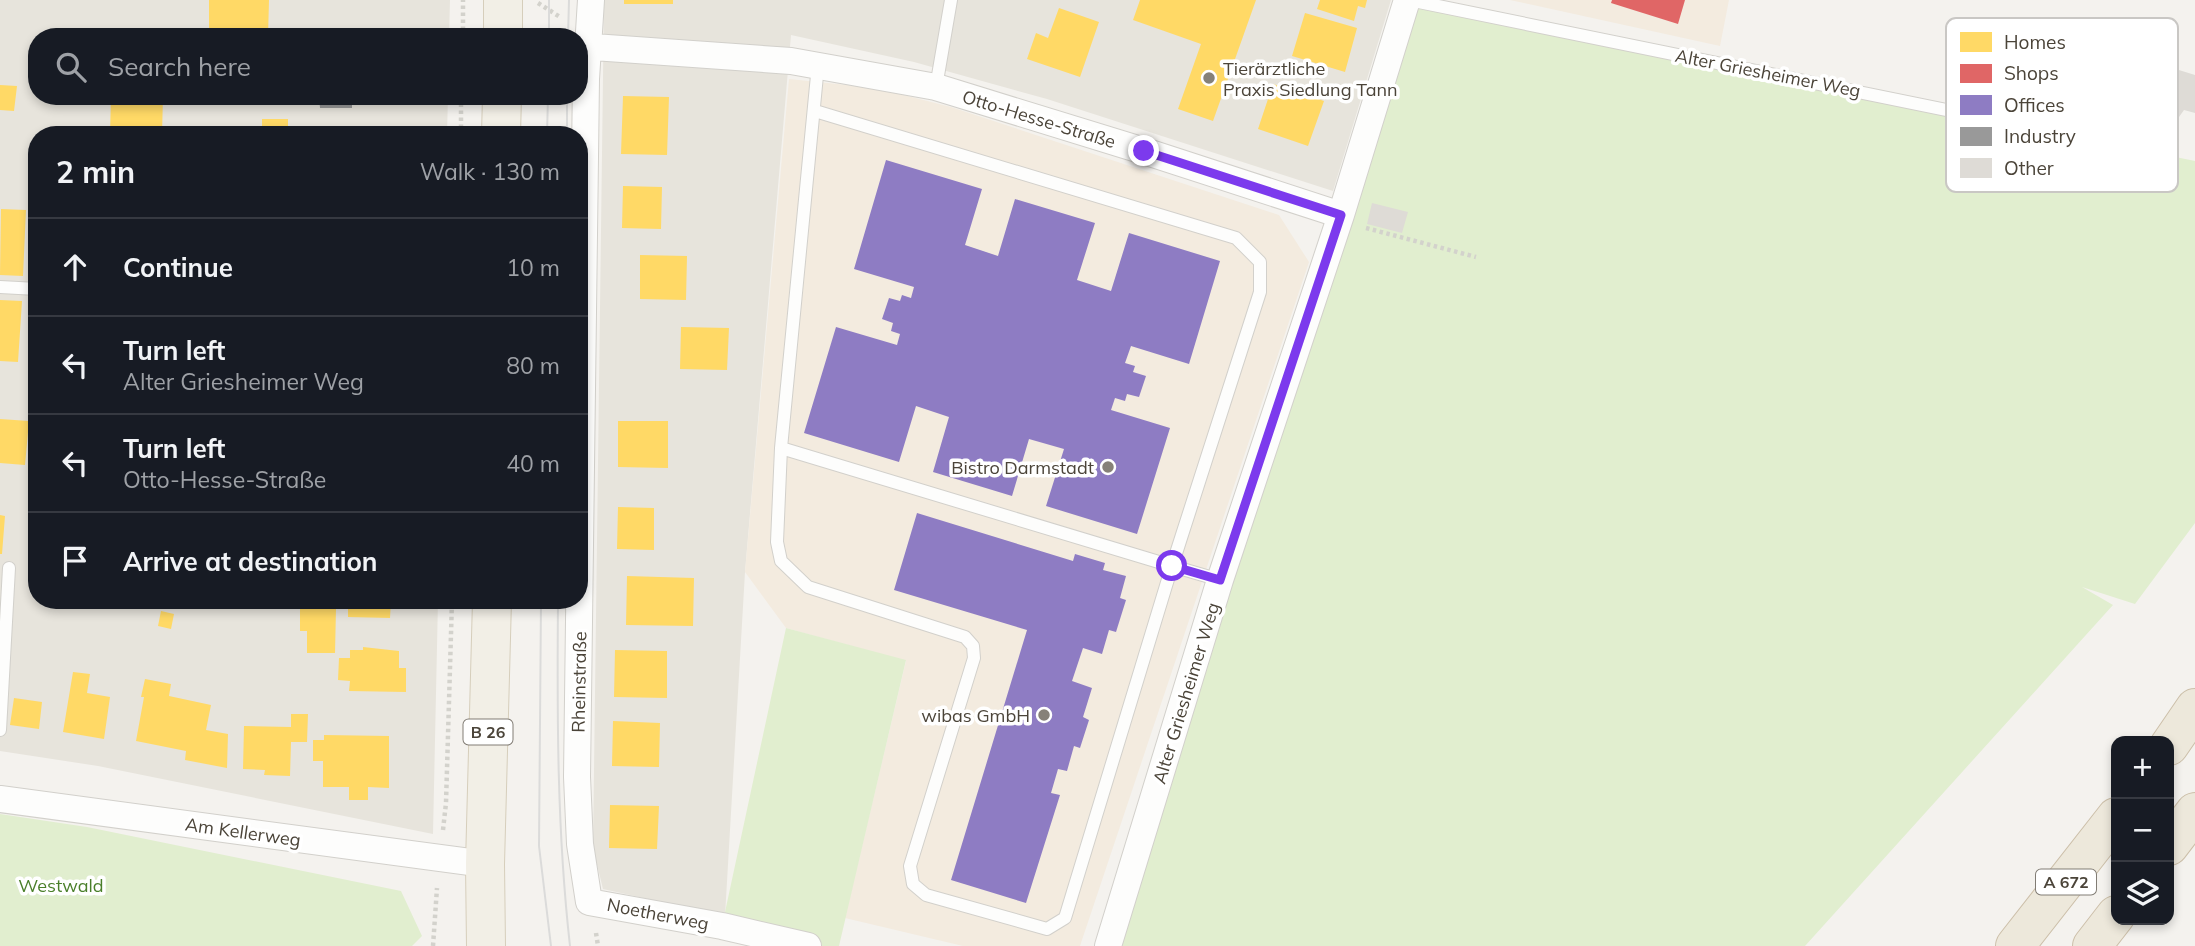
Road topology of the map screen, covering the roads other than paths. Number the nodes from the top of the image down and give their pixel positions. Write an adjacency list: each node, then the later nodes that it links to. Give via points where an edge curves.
1 (951, 0): 7 (lane)
2 (1408, 0): 10 (lane, Alter Griesheimer Weg); 14 (street, Alter Griesheimer Weg)
3 (516, 1): 4 (main road)
4 (506, 28)
5 (588, 29): 6 (street, Otto-Hesse-Straße)
6 (818, 65): 7 (street, Otto-Hesse-Straße); 11 (lane)
7 (936, 87): 14 (street, Otto-Hesse-Straße)
8 (502, 105): 12 (main road)
9 (586, 105): 13 (street, Rheinstraße)
10 (1946, 110)
11 (815, 111): 17 (lane); 18 (lane, via 1236,238 1260,262 1260,292)
12 (501, 126)
13 (586, 126)
14 (1341, 215): 20 (street, Alter Griesheimer Weg)
15 (0, 287): 16 (lane)
16 (28, 289)
17 (781, 448): 18 (lane); 18 (lane, via 777,542 781,561 808,587 965,637 973,646 974,658 911,866 913,884 926,895 1047,929 1065,918)
18 (1172, 566): 20 (lane)
19 (9, 568): 24 (lane)
20 (1220, 580): 35 (street, Alter Griesheimer Weg)
21 (492, 609): 30 (main road, B 26)
22 (579, 609): 31 (street, Rheinstraße, via 577,777)
23 (2195, 708): 25 (highway)
24 (0, 730)
25 (2174, 739)
26 (0, 799): 30 (street, Am Kellerweg)
27 (2195, 812): 29 (highway)
28 (2111, 823): 36 (highway, A 672)
29 (2174, 839)
30 (485, 864): 33 (main road, B 26)
31 (589, 902): 34 (street, Noetherweg)
32 (2111, 921): 37 (highway)
33 (485, 946)
34 (808, 946)
35 (1108, 946)
36 (2015, 946)
37 (2092, 946)

